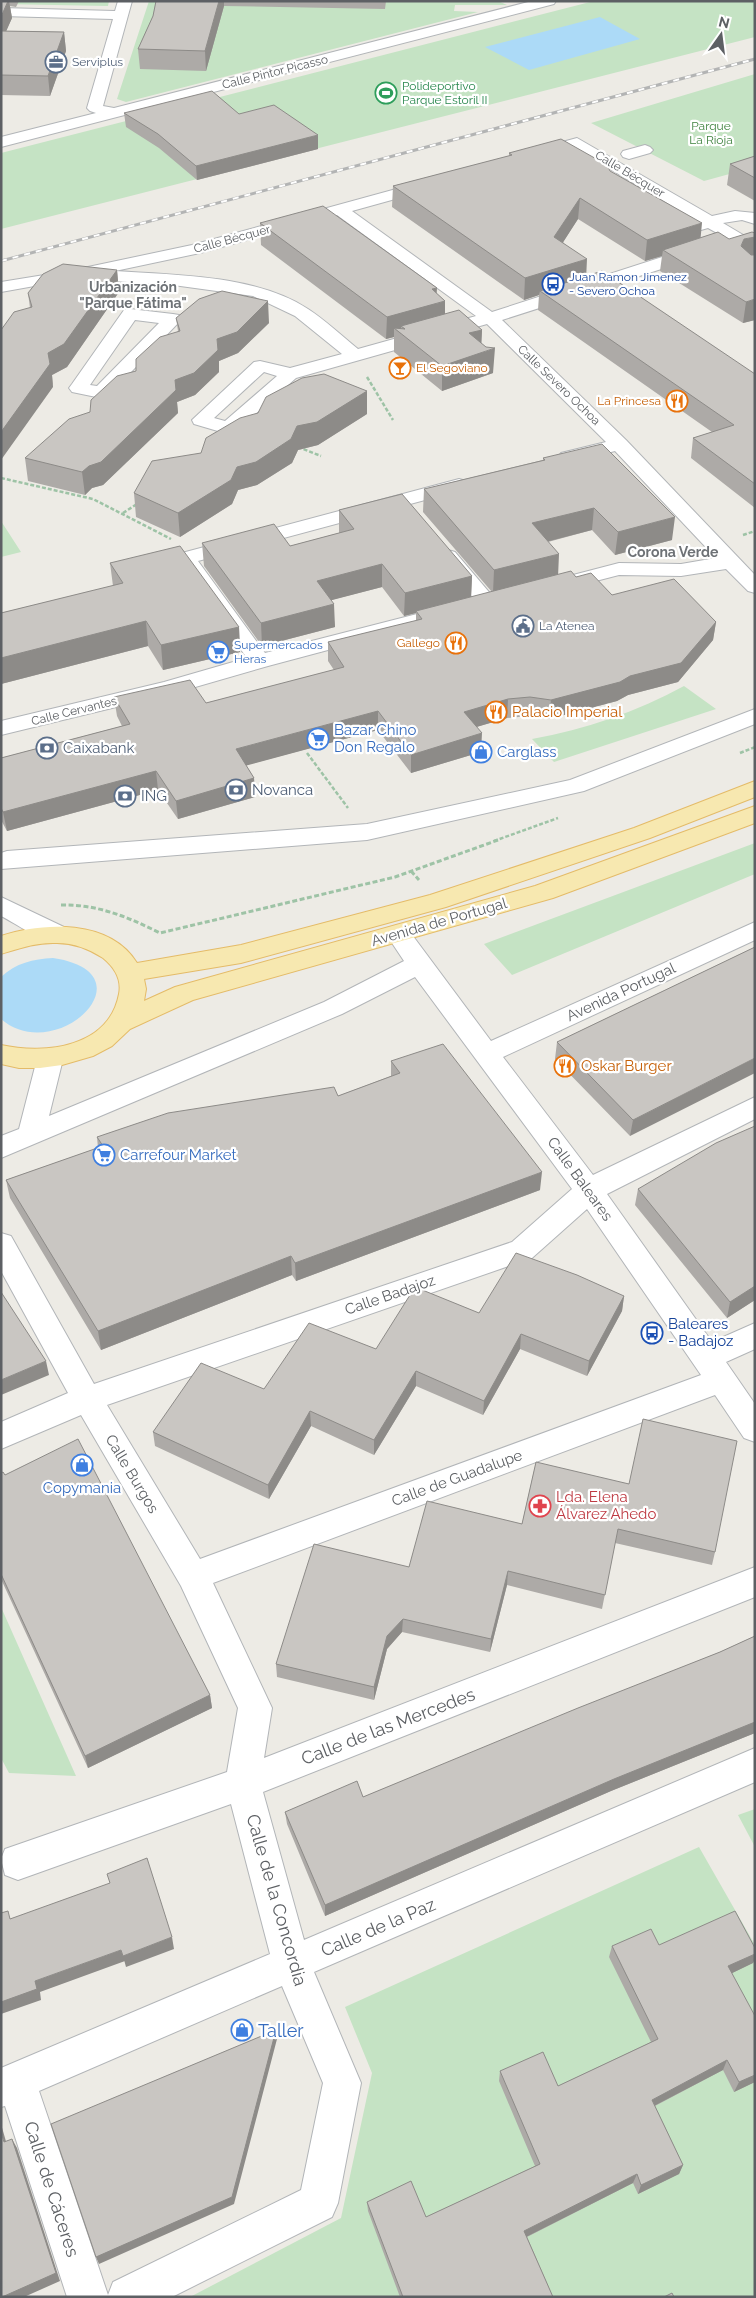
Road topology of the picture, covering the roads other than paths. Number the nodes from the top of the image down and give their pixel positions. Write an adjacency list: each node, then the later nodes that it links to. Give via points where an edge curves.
1 (549, 1): 4 (street, Calle Pintor Picasso)
2 (123, 8): 3 (street); 4 (street, via 94,108)
3 (1, 12)
4 (115, 113): 5 (street, Calle Pintor Picasso)
5 (1, 142)
6 (596, 154): 7 (street, via 617,147); 8 (street, Calle Bécquer, via 577,142); 9 (street); 15 (street, Calle Bécquer)
7 (640, 156)
8 (520, 159)
9 (573, 162)
10 (444, 180): 12 (street, Calle Bécquer)
11 (711, 204): 13 (street)
12 (340, 210): 19 (street, Calle Bécquer); 25 (street, Calle Severo Ochoa)
13 (731, 216): 14 (street); 15 (street)
14 (755, 218)
15 (711, 222): 17 (street, Calle Bécquer); 18 (street, via 686,229)
16 (755, 233): 17 (street)
17 (737, 238): 18 (street); 20 (street, Calle Bécquer)
18 (713, 246): 25 (street)
19 (194, 249): 21 (street, Calle Bécquer); 22 (street, via 184,260 182,269 190,277)
20 (755, 249)
21 (69, 276): 23 (street, Calle Bécquer); 24 (street, via 126,276)
22 (206, 283): 24 (street); 26 (street, via 257,290 278,299 301,312)
23 (1, 287)
24 (161, 298): 24 (street, via 130,314 78,388 101,392 173,318)
25 (490, 318): 26 (street); 28 (street, Calle Severo Ochoa)
26 (354, 355): 27 (street)
27 (290, 374)
28 (619, 444): 29 (street); 32 (street, Calle Severo Ochoa)
29 (553, 461)
30 (476, 481): 35 (street, via 406,508 185,558)
31 (438, 544): 35 (street, Calle Cervantes, via 497,600)
32 (730, 562): 33 (street, Calle Severo Ochoa); 34 (street, via 681,570 619,569)
33 (755, 587)
34 (534, 590)
35 (260, 661): 37 (street, Calle Cervantes, via 170,688)
36 (755, 716): 40 (street, via 576,786 367,832)
37 (1, 728)
38 (755, 788): 47 (main road, Avenida de Portugal, via 642,833 437,901 241,954)
39 (755, 814): 44 (main road, Avenida de Portugal, via 544,892)
40 (1, 861)
41 (4, 907): 43 (street)
42 (755, 930): 50 (street, Avenida Portugal)
43 (57, 934): 45 (main road, via 23,938); 47 (main road, via 86,939 107,948)
44 (398, 934): 46 (street, Calle Baleares); 48 (main road, Avenida de Portugal, via 184,993)
45 (1, 945)
46 (419, 964): 50 (street, Calle Baleares); 53 (street, via 333,1008)
47 (130, 973): 48 (main road, via 133,988 131,1004)
48 (122, 1022): 51 (main road, via 99,1042 80,1052)
49 (1, 1054): 51 (main road, via 13,1058)
50 (486, 1054): 55 (street, Calle Baleares)
51 (50, 1059): 53 (street)
52 (755, 1107): 55 (street, Calle Badajoz)
53 (31, 1135): 54 (street)
54 (1, 1148)
55 (589, 1190): 58 (street, Calle Baleares); 59 (street, Calle Badajoz, via 522,1250)
56 (1, 1244): 59 (street, Calle Burgos)
57 (755, 1334): 58 (street, Calle de Guadalupe)
58 (713, 1369): 60 (street, Calle Baleares); 62 (street, Calle de Guadalupe)
59 (87, 1399): 61 (street, Calle Badajoz); 62 (street, Calle Burgos)
60 (755, 1429)
61 (1, 1436)
62 (193, 1576): 64 (street, Calle Burgos)
63 (755, 1582): 66 (street, Calle de las Mercedes)
64 (254, 1708): 66 (street, Calle de la Concordia)
65 (755, 1765): 68 (street, Calle de la Paz)
66 (243, 1783): 67 (street, Calle de las Mercedes); 68 (street, Calle de la Concordia)
67 (18, 1862)
68 (292, 1964): 69 (street, Calle de la Paz); 71 (street, Calle de la Concordia, via 342,2083 318,2203)
69 (9, 2084): 70 (street, Calle de Cáceres)
70 (88, 2297)
71 (128, 2297)

